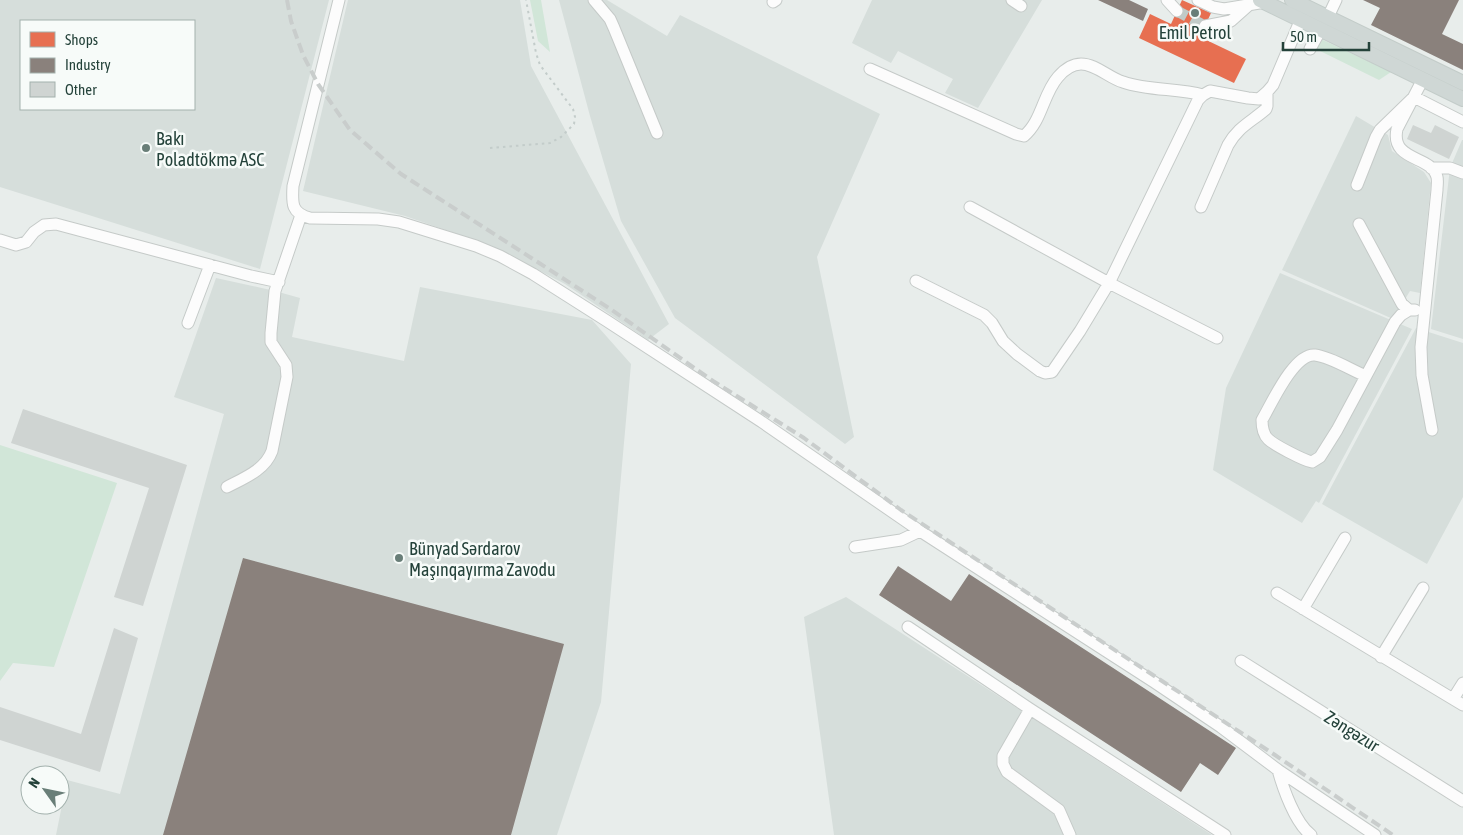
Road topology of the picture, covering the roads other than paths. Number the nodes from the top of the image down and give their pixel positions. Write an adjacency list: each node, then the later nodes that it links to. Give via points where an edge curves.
1 (339, 0): 27 (street, via 293,186 292,201)
2 (594, 0): 21 (street, via 610,19)
3 (1167, 0): 8 (street)
4 (1198, 0): 7 (street, via 1224,9)
5 (1292, 0): 10 (main road)
6 (1336, 0): 10 (street)
7 (1258, 2): 9 (main road); 11 (street, via 1232,21)
8 (1177, 12)
9 (1301, 20): 10 (main road); 16 (street)
10 (1325, 23): 12 (street); 14 (main road); 15 (main road)
11 (1205, 26)
12 (1310, 49)
13 (870, 69): 17 (street, via 1024,136 1032,130 1051,87 1071,66 1093,67 1111,78 1141,87)
14 (1423, 79): 18 (street); 19 (main road)
15 (1463, 84)
16 (1267, 92): 17 (street, via 1259,98 1210,91); 26 (street, via 1268,106 1233,136)
17 (1203, 95): 33 (street, via 1193,109)
18 (1414, 97): 20 (street); 22 (street, via 1397,129 1397,144); 24 (street, via 1380,130)
19 (1463, 98)
20 (1463, 122)
21 (657, 133)
22 (1431, 168): 23 (street, via 1450,168); 35 (street, via 1437,176 1437,190)
23 (1463, 173)
24 (1357, 185)
25 (970, 207): 33 (street)
26 (1201, 207)
27 (301, 215): 32 (street); 41 (street, via 399,222 500,256 624,331)
28 (1359, 224): 34 (street, via 1402,304)
29 (0, 240): 30 (street, via 16,245 26,242 44,225 56,224)
30 (210, 265): 32 (street); 36 (street)
31 (916, 281): 33 (street, via 984,314 1003,342 1045,373 1052,372)
32 (279, 282): 40 (street, via 271,342 286,365 287,377 272,451 263,466)
33 (1109, 284): 37 (street)
34 (1409, 310): 35 (street); 38 (street, via 1395,322)
35 (1424, 311): 39 (street, via 1422,375)
36 (188, 323)
37 (1217, 338)
38 (1366, 376): 38 (street, via 1320,457 1312,462 1304,460 1267,438 1262,420 1289,373 1305,357 1324,357)
39 (1432, 430)
40 (227, 488)
41 (920, 531): 43 (street, via 901,540); 53 (street, via 1154,682)
42 (1345, 538): 46 (street)
43 (855, 547)
44 (1423, 588): 48 (street)
45 (1277, 593): 46 (street)
46 (1303, 608): 48 (street)
47 (908, 627): 52 (street)
48 (1381, 657): 51 (street)
49 (1241, 661): 54 (street, Zəngəzur)
50 (1463, 683): 51 (street)
51 (1458, 702)
52 (1030, 710): 55 (street, via 1003,756 1003,764 1007,772 1059,810); 56 (street)
53 (1278, 770): 57 (street, via 1299,821); 58 (street)
54 (1463, 801)
55 (1070, 835)
56 (1225, 835)
57 (1311, 835)
58 (1375, 835)

